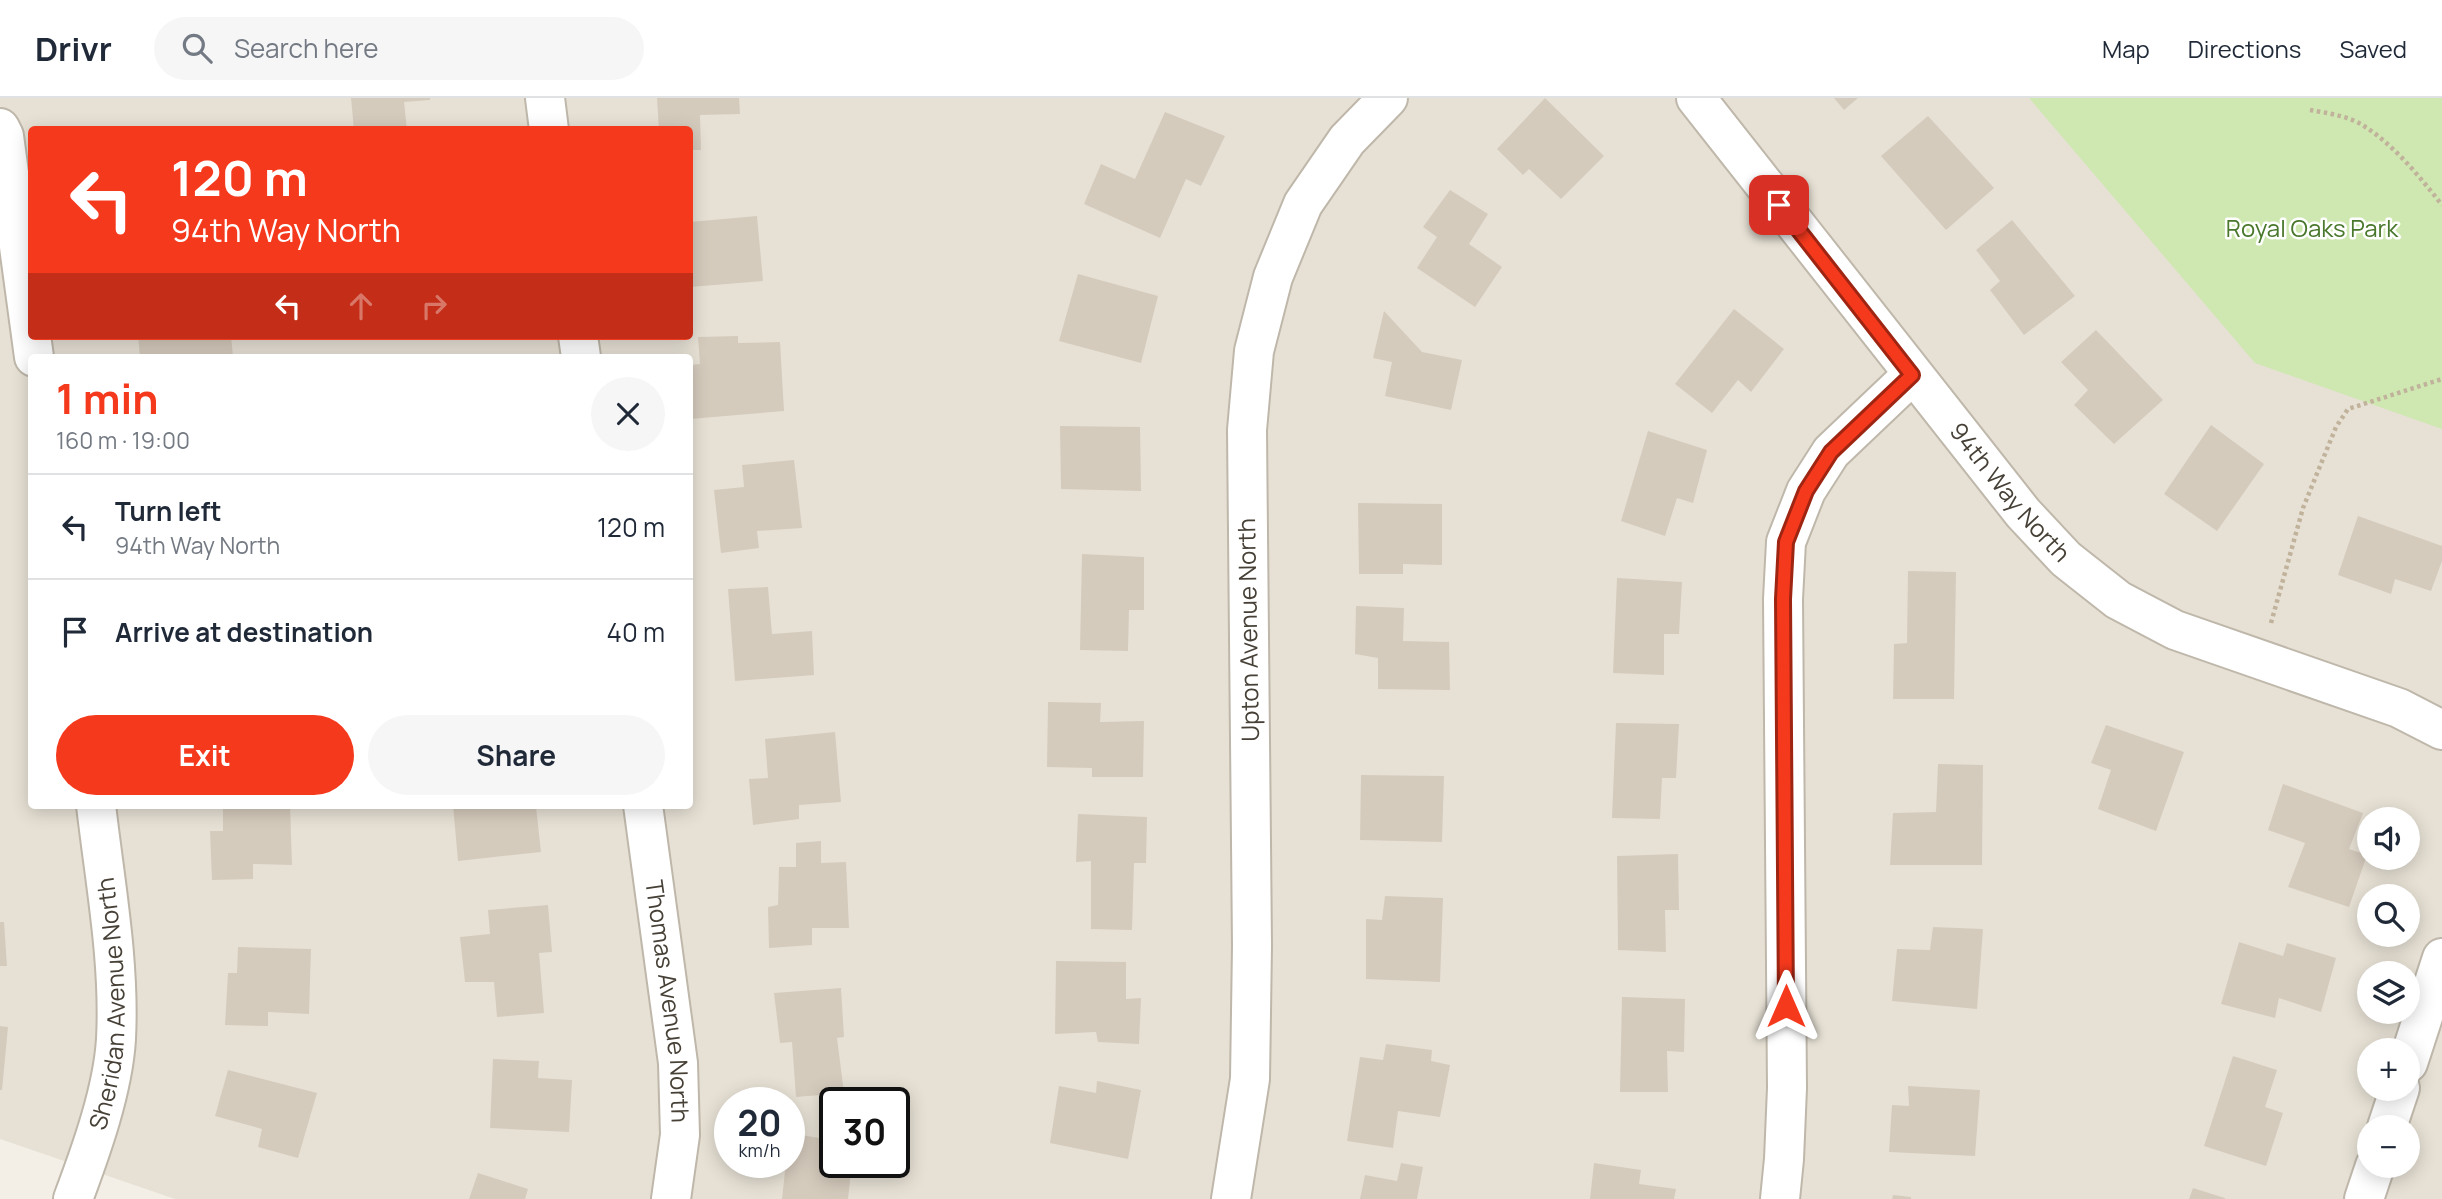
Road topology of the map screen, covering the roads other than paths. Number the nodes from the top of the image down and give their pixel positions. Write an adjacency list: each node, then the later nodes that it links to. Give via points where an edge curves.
1 (545, 98): 4 (street)
2 (1388, 98): 16 (street, Upton Avenue North, via 1347,140 1303,204 1273,276 1254,351 1247,430 1250,1079)
3 (1696, 98): 7 (street, 94th Way North)
4 (548, 126)
5 (0, 128): 6 (street)
6 (28, 313)
7 (1912, 375): 8 (street, 94th Way North, via 2023,513 2066,559 2118,600 2175,631 2399,708); 17 (street, via 1831,452 1806,491 1786,542 1787,1088)
8 (2442, 730)
9 (96, 809): 14 (street, Sheridan Avenue North, via 116,965 116,1042 103,1108)
10 (643, 809): 15 (street, Thomas Avenue North, via 678,1063 680,1135)
11 (2442, 958): 12 (street)
12 (2416, 1038)
13 (2371, 1178): 18 (street)
14 (73, 1199)
15 (671, 1199)
16 (1231, 1199)
17 (1780, 1199)
18 (2364, 1199)

